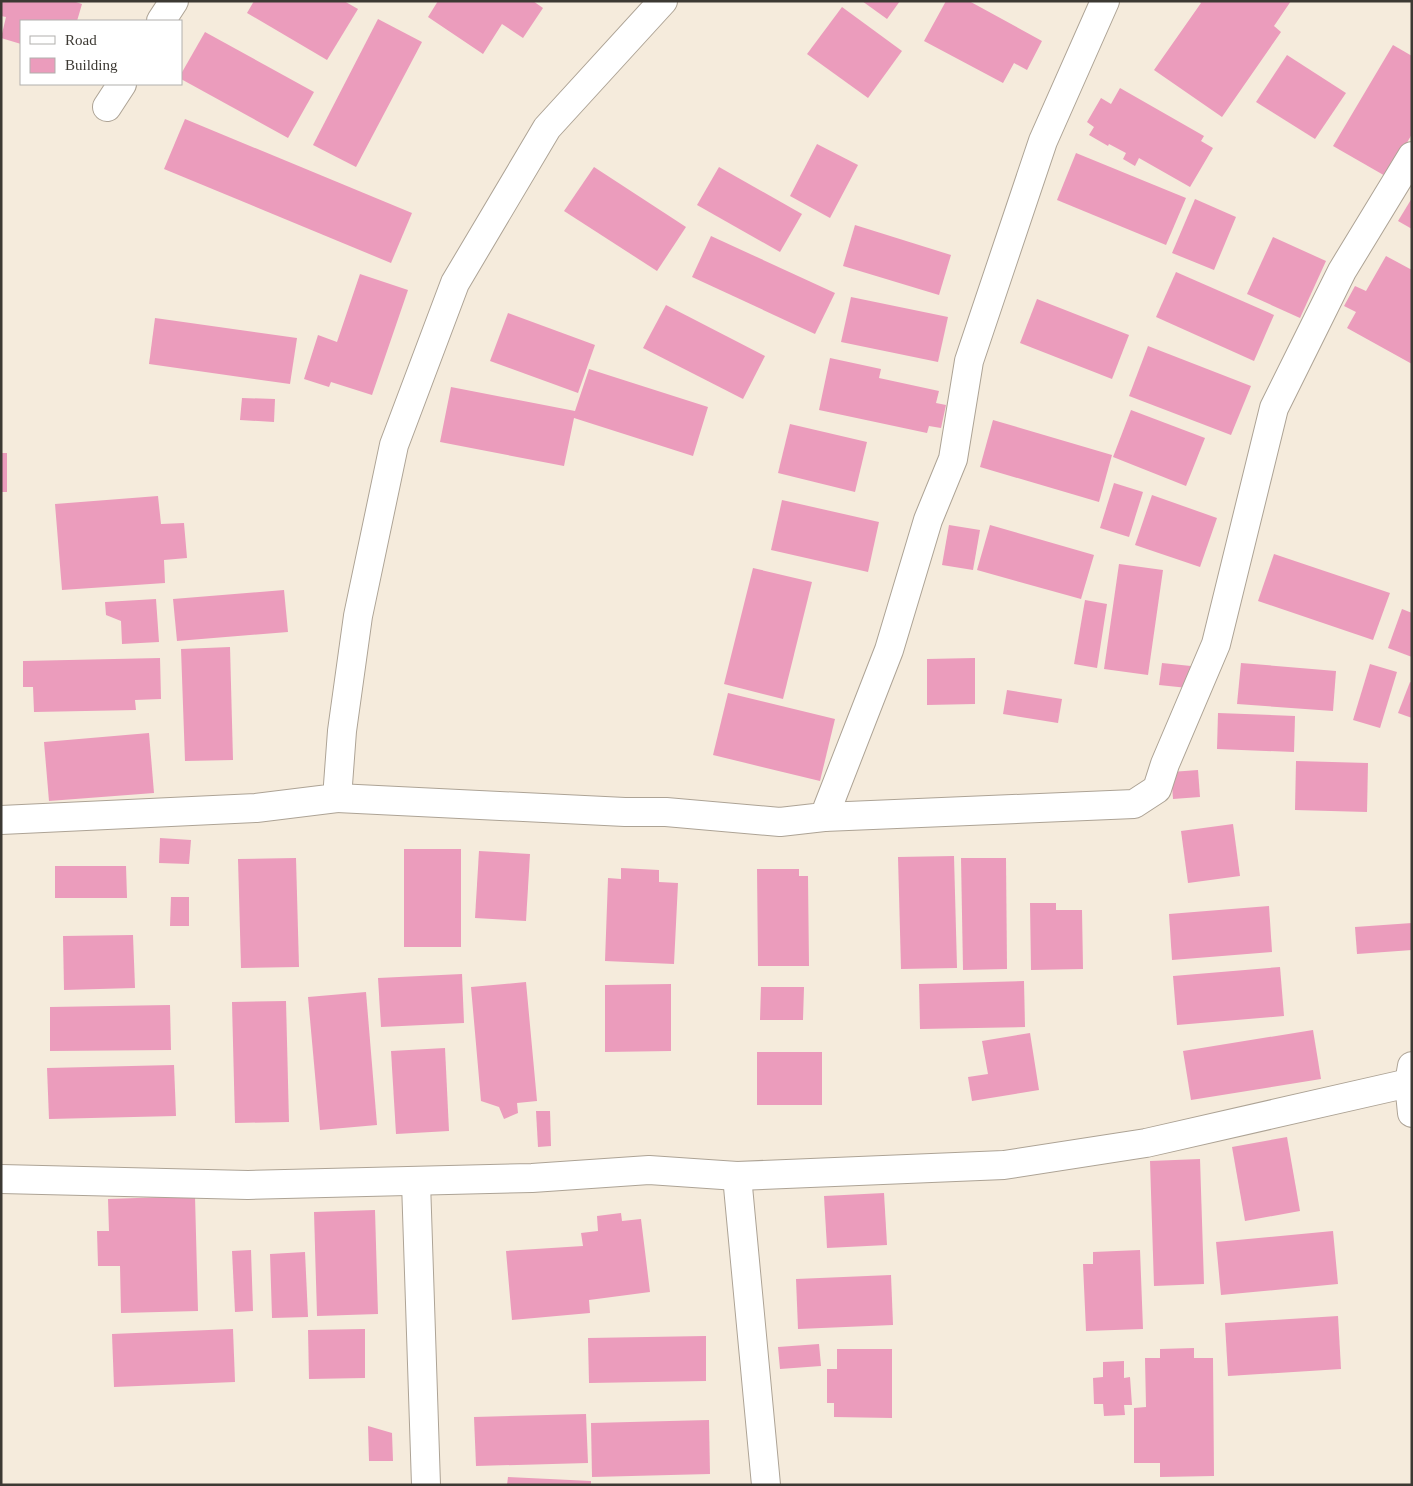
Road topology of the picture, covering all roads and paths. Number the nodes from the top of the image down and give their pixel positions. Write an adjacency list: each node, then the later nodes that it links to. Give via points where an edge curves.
1 (174, 1): 4 (street)
2 (663, 1): 8 (street, via 548,128 455,283 394,446 358,616 342,732)
3 (1105, 1): 9 (street, via 1043,141 970,361 953,459 928,520 889,650)
4 (162, 20)
5 (121, 85): 6 (street)
6 (107, 107)
7 (1412, 156): 9 (street, via 1342,271 1274,408 1216,644 1165,764 1158,789 1134,804)
8 (337, 798): 9 (street, via 666,812 780,822); 10 (street, via 256,808)
9 (824, 817)
10 (1, 820)
11 (1410, 1074): 12 (street); 13 (street, via 1146,1143 1004,1165)
12 (1412, 1113)
13 (737, 1176): 15 (street, via 649,1170); 17 (street)
14 (1, 1179): 15 (street, via 248,1185)
15 (416, 1182): 16 (street)
16 (426, 1485)
17 (766, 1485)

